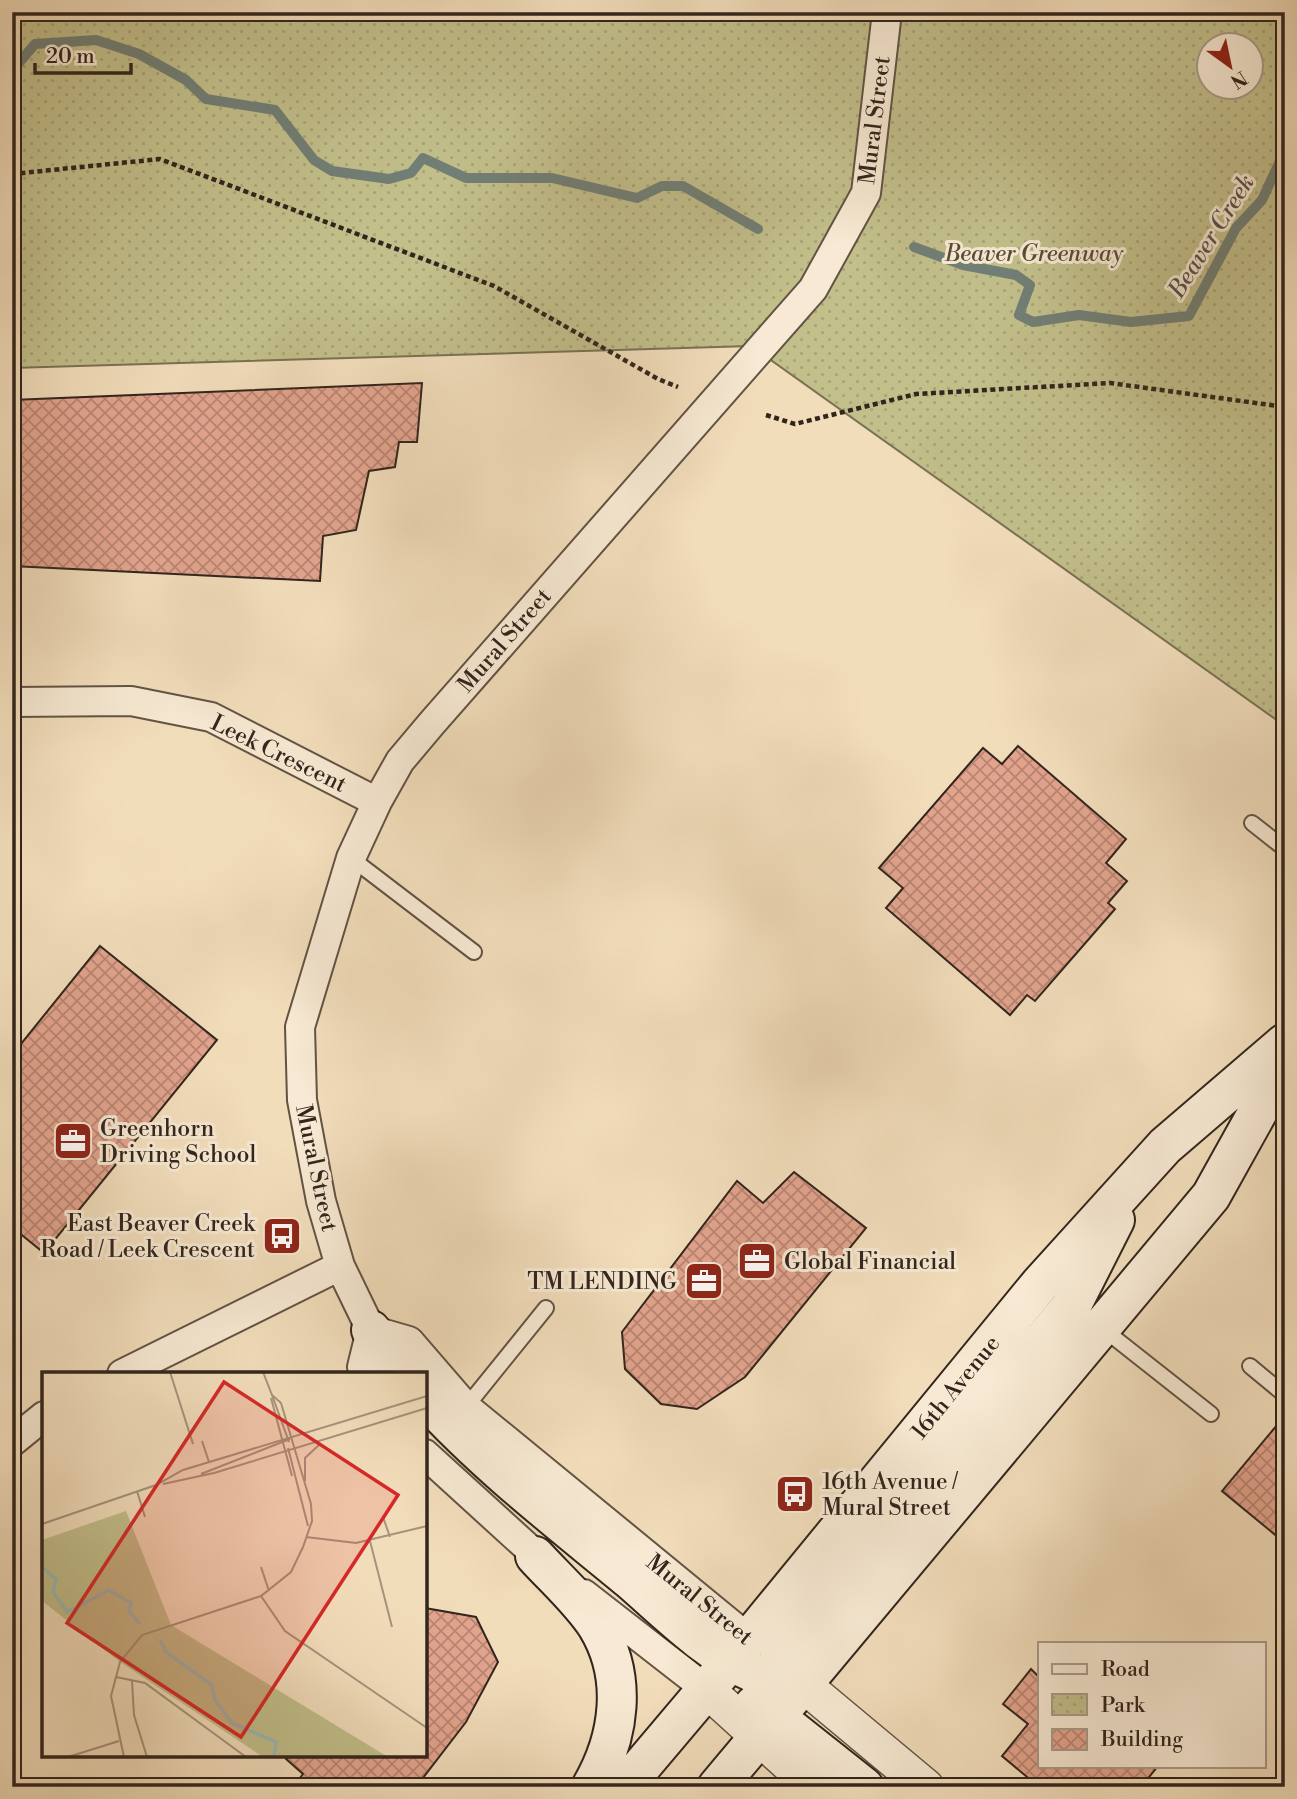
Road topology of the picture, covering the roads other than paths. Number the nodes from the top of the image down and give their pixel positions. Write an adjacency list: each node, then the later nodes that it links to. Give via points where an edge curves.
1 (887, 12): 3 (street, Mural Street, via 866,192 813,289 432,723 400,761)
2 (12, 702): 3 (street, Leek Crescent, via 131,701 211,717)
3 (376, 802): 6 (street, Mural Street)
4 (1252, 823): 5 (lane)
5 (1285, 849)
6 (351, 858): 7 (lane); 11 (street, Mural Street, via 300,1027 302,1100 321,1201)
7 (474, 952)
8 (1285, 1043): 10 (main road, 16th Avenue, via 1165,1146)
9 (1285, 1063): 13 (main road, via 1211,1196)
10 (1136, 1178): 27 (main road, 16th Avenue, via 1040,1284); 28 (main road, via 1072,1305)
11 (340, 1266): 14 (street, Mural Street); 16 (street)
12 (546, 1308): 21 (lane)
13 (1101, 1327): 22 (lane); 28 (main road)
14 (370, 1330): 17 (street, via 362,1367); 18 (main road); 21 (street, Mural Street, via 408,1341)
15 (1250, 1366): 19 (lane)
16 (126, 1372)
17 (366, 1372)
18 (402, 1372)
19 (1285, 1395)
20 (427, 1400): 27 (main road, via 509,1478)
21 (466, 1407): 27 (street, Mural Street)
22 (1211, 1414)
23 (42, 1418): 24 (street)
24 (12, 1442)
25 (427, 1457): 26 (street, Mural Street)
26 (535, 1556): 27 (street, Mural Street); 29 (main road, via 596,1626 615,1672 616,1722)
27 (728, 1664): 28 (main road); 28 (street, Mural Street); 30 (main road, 16th Avenue)
28 (774, 1698): 31 (main road); 32 (street); 33 (main road); 34 (street)
29 (591, 1787)
30 (624, 1787)
31 (717, 1787)
32 (814, 1787)
33 (864, 1787)
34 (926, 1787)

